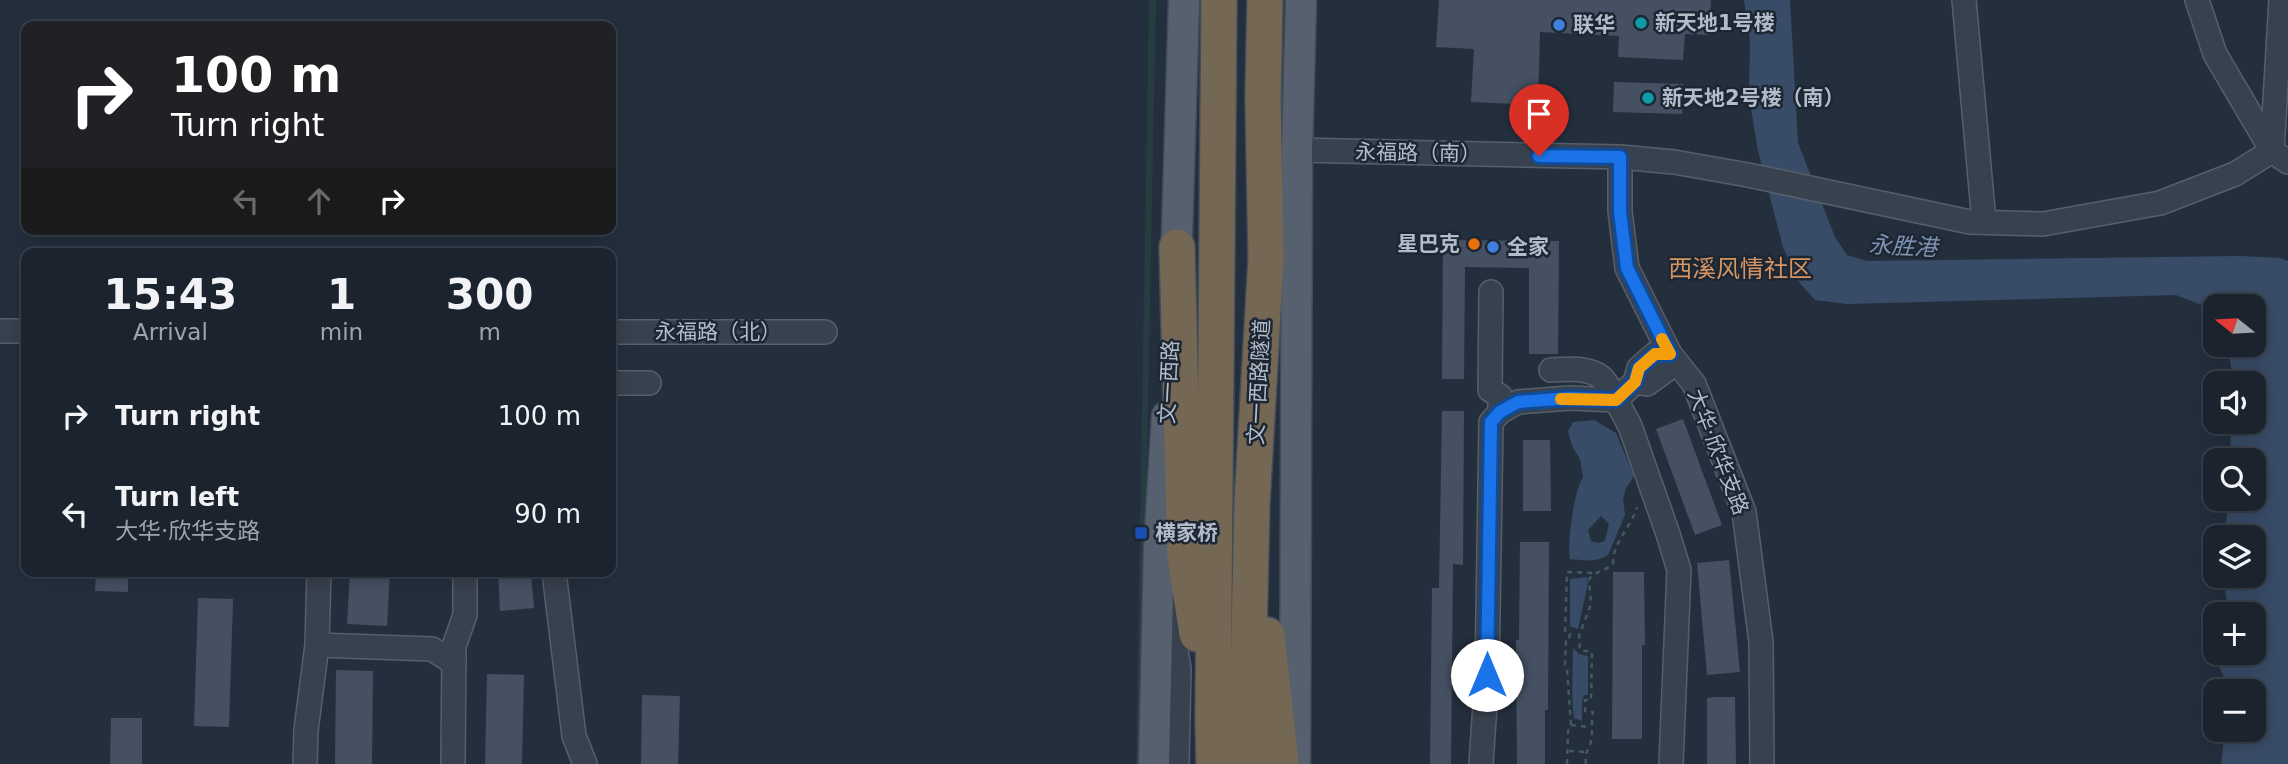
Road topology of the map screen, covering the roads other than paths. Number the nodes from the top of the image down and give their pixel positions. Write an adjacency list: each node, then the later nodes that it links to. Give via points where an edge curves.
1 (1184, 0): 12 (main road, 文一西路)
2 (1219, 0): 31 (highway, 文一西路隧道)
3 (1265, 0): 24 (highway, 文一西路隧道, via 1266,259)
4 (1301, 0): 8 (main road)
5 (1964, 0): 11 (street)
6 (2197, 0): 10 (street, via 2215,54)
7 (2281, 0): 10 (street)
8 (1297, 150): 9 (street, 永福路（南）); 40 (main road)
9 (1620, 157): 11 (street, 永福路（南）, via 1748,174); 18 (street, 大华·欣华支路, via 1627,268)
10 (2280, 157): 11 (street, 永福路（南）, via 2160,203 2043,224)
11 (1983, 222)
12 (1177, 247): 25 (main road, 文一西路); 31 (highway, via 1185,558)
13 (1492, 292): 23 (street, via 1490,390 1500,396)
14 (0, 331): 15 (street)
15 (21, 331)
16 (616, 332): 17 (street, 永福路（北）)
17 (825, 332)
18 (1670, 354): 22 (street, via 1655,354); 43 (street, 大华·欣华支路, via 1694,384 1744,512 1760,642)
19 (1551, 370): 22 (street, via 1591,372 1602,378)
20 (616, 383): 21 (street)
21 (649, 383)
22 (1616, 400): 23 (street, via 1518,402); 42 (street, via 1630,426 1679,569)
23 (1500, 412): 41 (street, via 1491,422)
24 (1252, 503): 38 (highway, 文一西路隧道); 39 (highway)
25 (1159, 550): 35 (main road, 文一西路); 36 (street, via 1179,669)
26 (318, 577): 29 (street)
27 (465, 577): 30 (street, via 464,615)
28 (555, 577): 34 (street, via 573,736)
29 (317, 645): 30 (street, via 432,649); 32 (street)
30 (454, 663): 33 (street)
31 (1213, 721): 37 (highway, 文一西路隧道)
32 (305, 764)
33 (453, 764)
34 (585, 764)
35 (1153, 764)
36 (1177, 764)
37 (1214, 764)
38 (1245, 764)
39 (1281, 764)
40 (1295, 764)
41 (1481, 764)
42 (1671, 764)
43 (1762, 764)

